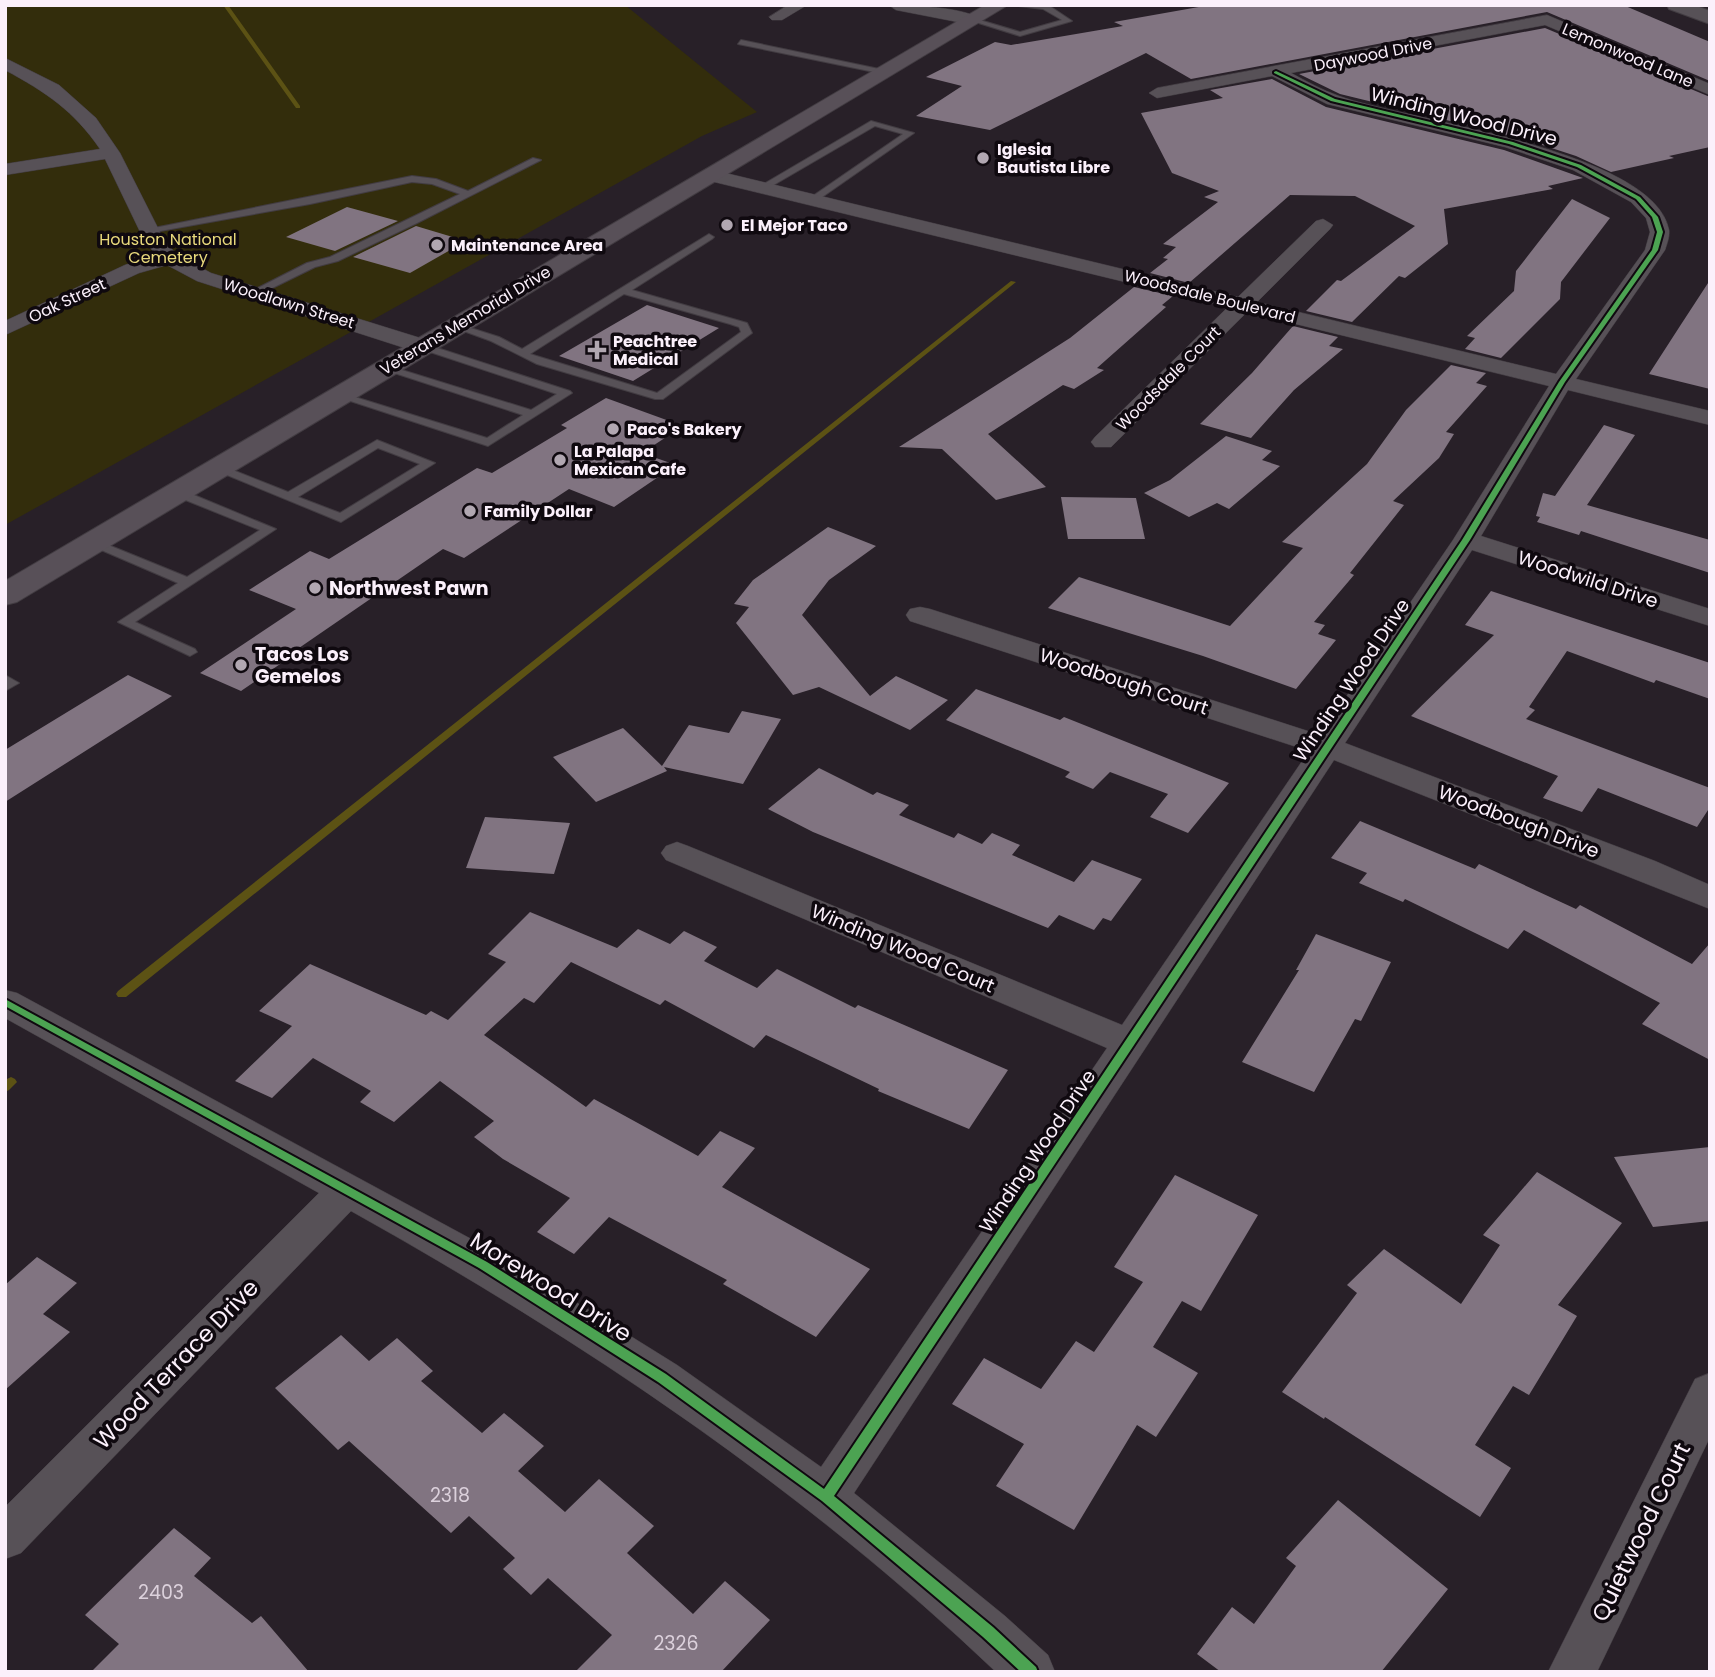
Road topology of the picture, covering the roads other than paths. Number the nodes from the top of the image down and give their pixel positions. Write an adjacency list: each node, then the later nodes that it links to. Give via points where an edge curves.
1 (800, 5): 6 (street)
2 (896, 5): 8 (street)
3 (999, 5): 8 (main road, Veterans Memorial Drive)
4 (1014, 5): 8 (lane, via 1045,7 1068,21 1020,34)
5 (1676, 5): 7 (street)
6 (778, 17)
7 (1710, 18)
8 (974, 20): 12 (main road, Veterans Memorial Drive)
9 (1547, 20): 13 (street, Daywood Drive); 14 (street, Lemonwood Lane)
10 (741, 42): 12 (lane)
11 (5, 63): 16 (street, Woodlawn Street, via 68,101 90,122)
12 (884, 72): 19 (main road, Veterans Memorial Drive)
13 (1276, 72): 15 (street, Daywood Drive); 35 (street, Winding Wood Drive, via 1333,100 1544,152 1638,198 1655,217 1660,232 1655,250)
14 (1710, 90)
15 (1157, 93)
16 (111, 153): 18 (street); 24 (street, Woodlawn Street)
17 (536, 160): 21 (lane)
18 (5, 170)
19 (709, 175): 20 (street, Woodsdale Boulevard); 30 (main road, Veterans Memorial Drive)
20 (762, 188): 22 (street, Woodsdale Boulevard); 22 (lane, via 874,123 910,133)
21 (468, 194): 24 (lane, via 433,181 412,179); 28 (lane)
22 (812, 200): 29 (street, Woodsdale Boulevard)
23 (1323, 225): 29 (street, Woodsdale Court)
24 (149, 230): 26 (street, Woodlawn Street)
25 (709, 237): 27 (lane)
26 (169, 258): 28 (street, Woodlawn Street, via 204,277); 31 (street, Oak Street, via 132,269)
27 (624, 291): 33 (lane); 33 (lane, via 734,322 747,332 659,397)
28 (256, 293): 32 (street, Woodlawn Street)
29 (1242, 304): 35 (street, Woodsdale Boulevard); 39 (street, Woodsdale Court)
30 (455, 326): 32 (main road, Veterans Memorial Drive); 33 (lane)
31 (5, 329)
32 (422, 346): 34 (main road, Veterans Memorial Drive); 37 (lane, via 566,393)
33 (522, 354)
34 (385, 368): 36 (main road, Veterans Memorial Drive); 37 (lane)
35 (1562, 382): 38 (street, Woodsdale Boulevard); 43 (street, Winding Wood Drive)
36 (338, 396): 37 (lane, via 488,442); 40 (main road, Veterans Memorial Drive)
37 (532, 414)
38 (1710, 418)
39 (1103, 442)
40 (216, 468): 41 (main road, Veterans Memorial Drive); 42 (lane)
41 (177, 492): 44 (main road, Veterans Memorial Drive); 45 (lane, via 270,529)
42 (289, 497): 42 (lane, via 341,518 429,463 377,444)
43 (1466, 540): 48 (street, Woodwild Drive); 52 (street, Winding Wood Drive)
44 (92, 543): 45 (lane); 46 (main road, Veterans Memorial Drive)
45 (188, 582): 49 (lane, via 125,622)
46 (5, 595)
47 (920, 615): 52 (street, Woodbough Court)
48 (1710, 618)
49 (190, 652)
50 (5, 679): 51 (lane, via 12,683)
51 (5, 687)
52 (1328, 747): 54 (street, Woodbough Drive); 56 (street, Winding Wood Drive)
53 (677, 853): 56 (street, Winding Wood Court)
54 (1710, 898)
55 (5, 1002): 57 (street, Morewood Drive)
56 (1130, 1043): 59 (street, Winding Wood Drive)
57 (347, 1190): 59 (street, Morewood Drive, via 483,1265 662,1378); 60 (street, Wood Terrace Drive)
58 (1710, 1392): 62 (street, Quietwood Court)
59 (826, 1497): 61 (street, Morewood Drive)
60 (5, 1538)
61 (1031, 1672)
62 (1573, 1672)

